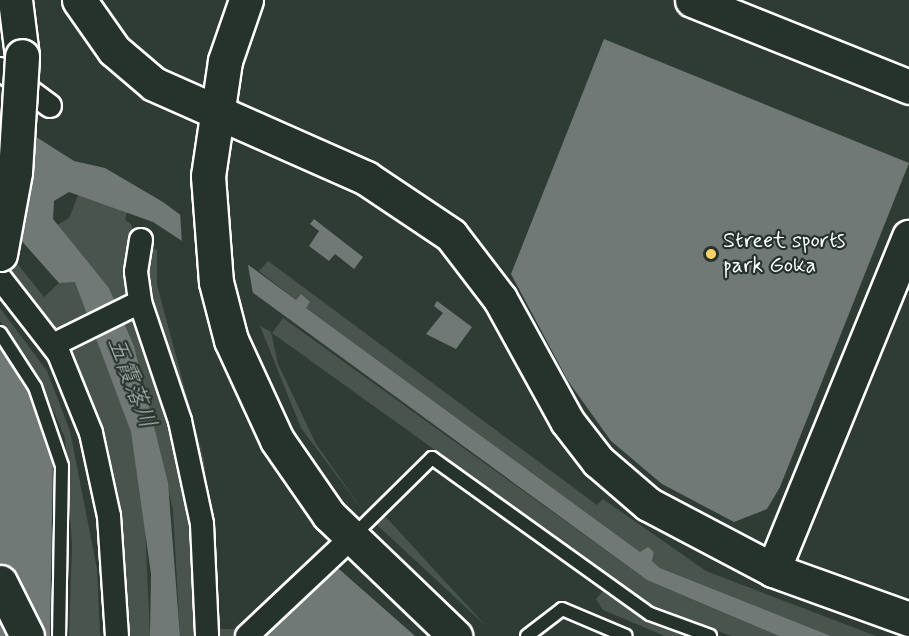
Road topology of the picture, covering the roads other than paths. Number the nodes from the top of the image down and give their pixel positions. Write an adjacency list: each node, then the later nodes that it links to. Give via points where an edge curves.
1 (15, 0): 5 (main road)
2 (79, 0): 8 (main road, via 128,64)
3 (246, 0): 8 (main road)
4 (692, 0): 6 (main road)
5 (11, 62): 7 (street); 9 (main road, bridge); 12 (main road, bridge, via 15,172)
6 (909, 87)
7 (50, 106)
8 (213, 114): 17 (main road, via 209,212 216,282 239,362 277,440 329,515); 18 (main road, via 366,177 451,235 500,299 545,385 598,461 657,509)
9 (0, 180)
10 (909, 237): 18 (main road)
11 (141, 240): 14 (street, via 136,272)
12 (0, 254)
13 (0, 278): 16 (street)
14 (140, 302): 16 (street); 24 (street, via 180,421 202,524)
15 (0, 333): 22 (lane, via 35,387 62,466)
16 (53, 345): 23 (street, via 87,423 109,516)
17 (352, 537): 25 (street); 26 (main road); 29 (lane, via 432,458 650,614)
18 (773, 570): 20 (main road)
19 (0, 582): 21 (main road)
20 (909, 619)
21 (27, 636)
22 (59, 636)
23 (117, 636)
24 (207, 636)
25 (247, 636)
26 (455, 636)
27 (526, 636): 28 (lane, via 562,609)
28 (626, 636)
29 (710, 636)

